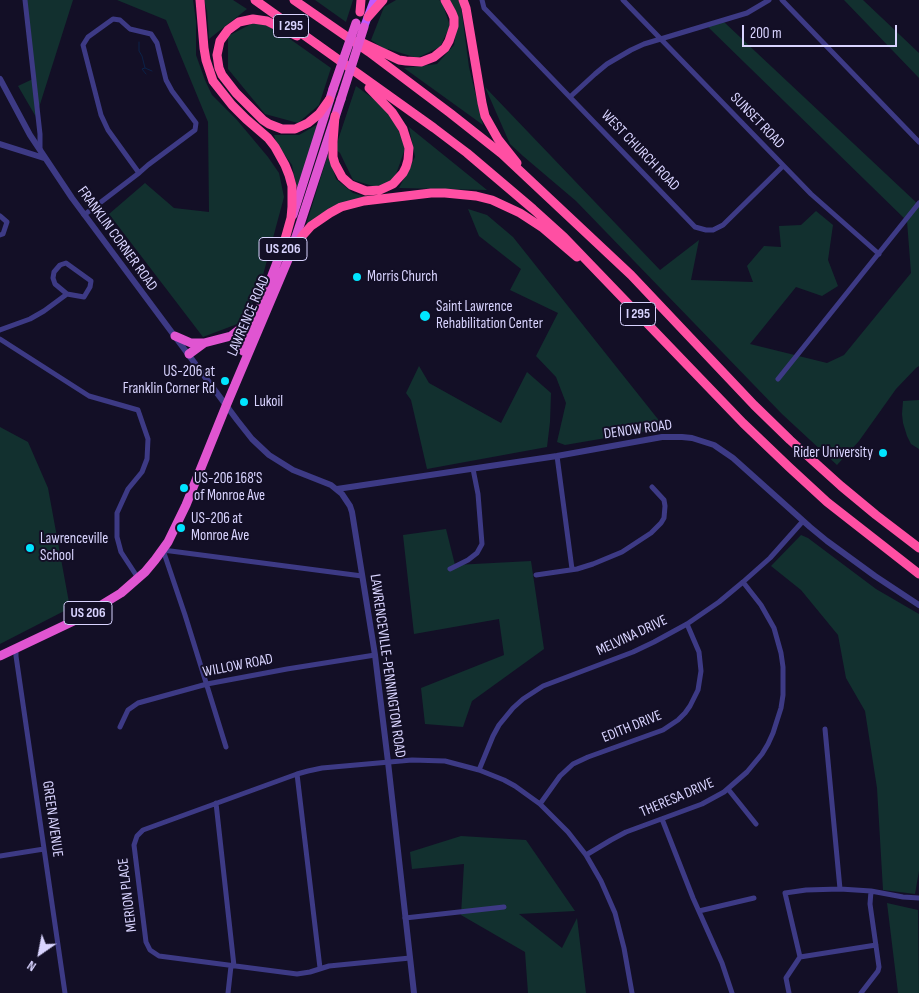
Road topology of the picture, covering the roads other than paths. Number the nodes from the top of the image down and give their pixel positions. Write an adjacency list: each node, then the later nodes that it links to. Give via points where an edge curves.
1 (25, 0): 28 (street)
2 (200, 0): 37 (highway, via 204,48 213,81 232,106 268,138 286,165 292,191)
3 (255, 0): 20 (highway, I 295)
4 (294, 0): 16 (highway, I 295)
5 (300, 0): 16 (highway)
6 (363, 0): 15 (highway)
7 (374, 0): 15 (main road, LAWRENCE ROAD / US 206)
8 (383, 0): 15 (highway)
9 (445, 0): 18 (highway, via 454,18 452,34 445,48 428,60 399,60)
10 (463, 0): 32 (highway, via 486,116 498,139)
11 (482, 0): 23 (street, WEST CHURCH ROAD, via 484,8)
12 (623, 0): 19 (street, SUNSET ROAD)
13 (770, 0): 19 (street, via 747,13)
14 (782, 0): 26 (street)
15 (364, 14): 17 (main road, LAWRENCE ROAD / US 206)
16 (326, 22): 18 (highway, I 295)
17 (360, 25): 24 (highway, LAWRENCE ROAD / US 206, bridge); 25 (highway, LAWRENCE ROAD / US 206, bridge)
18 (344, 35): 32 (highway, I 295, via 450,113)
19 (660, 39): 23 (street, via 630,50 607,64); 30 (street, SUNSET ROAD)
20 (327, 52): 21 (highway, I 295); 24 (highway, via 272,22 253,19 239,22 228,30 220,41 217,55 219,68 227,82 249,107 275,127 302,127 314,119)
21 (347, 66): 25 (highway, via 386,103 403,129 409,154 399,179 388,187 373,191 358,189 346,182 334,157); 40 (highway, I 295, via 467,153 564,237)
22 (0, 79): 28 (street, FRANKLIN CORNER ROAD)
23 (570, 98): 30 (street, WEST CHURCH ROAD, via 690,223 700,229 713,230 723,225)
24 (329, 100): 37 (highway, LAWRENCE ROAD / US 206)
25 (335, 116): 37 (highway, LAWRENCE ROAD / US 206)
26 (919, 142)
27 (0, 144): 29 (street)
28 (40, 150): 29 (street, FRANKLIN CORNER ROAD)
29 (44, 158): 34 (street, FRANKLIN CORNER ROAD)
30 (783, 166): 38 (street, SUNSET ROAD)
31 (139, 173): 31 (street, via 101,115 83,45 88,37 113,19 120,20 130,29 151,34 157,43 166,80 196,123 195,130); 34 (street)
32 (528, 177): 54 (highway, I 295, via 631,275 790,440 848,492)
33 (919, 203): 38 (street)
34 (84, 215): 43 (street, FRANKLIN CORNER ROAD)
35 (0, 216): 36 (street, via 7,222)
36 (0, 235)
37 (286, 252): 40 (highway, via 312,226 347,205 431,193 462,194 492,200 532,220); 41 (highway, LAWRENCE ROAD / US 206); 48 (highway, LAWRENCE ROAD / US 206)
38 (880, 254): 47 (street)
39 (66, 294): 39 (street, via 84,297 91,281 66,263 60,265 53,278); 42 (street, via 30,319)
40 (619, 294): 58 (highway, I 295, via 789,467 827,502)
41 (257, 312): 45 (highway, via 231,336); 48 (highway, LAWRENCE ROAD / US 206)
42 (0, 330)
43 (175, 336): 45 (highway, via 191,343); 46 (street, FRANKLIN CORNER ROAD)
44 (0, 338): 61 (street, via 89,396 138,410 148,439 147,459 117,513 121,552)
45 (204, 343): 46 (highway)
46 (189, 354): 48 (street, FRANKLIN CORNER ROAD)
47 (778, 379)
48 (226, 406): 52 (street, via 269,455 293,470); 55 (highway, US 206, via 186,504)
49 (557, 456): 50 (street, DENOW ROAD); 53 (street, DENOW ROAD, via 662,437 692,438 714,445 733,458); 56 (street)
50 (473, 469): 52 (street, DENOW ROAD); 57 (street, via 482,544 477,553)
51 (652, 487): 56 (street, via 664,500 665,506 664,518 657,528 622,552)
52 (337, 489): 60 (street, LAWRENCEVILLE-PENNINGTON ROAD, via 352,512)
53 (803, 521): 62 (street, MELVINA DRIVE); 63 (street, DENOW ROAD, via 850,559)
54 (919, 548)
55 (163, 550): 60 (street); 61 (highway, US 206); 68 (street)
56 (572, 569): 59 (street)
57 (450, 570)
58 (919, 574)
59 (536, 575)
60 (362, 576): 66 (street, LAWRENCEVILLE-PENNINGTON ROAD)
61 (138, 578): 65 (highway, US 206, via 108,602)
62 (743, 582): 64 (street, MELVINA DRIVE); 75 (street, THERESA DRIVE, via 764,610 778,639 783,695 778,720 768,744 755,763)
63 (919, 605)
64 (686, 624): 73 (street, MELVINA DRIVE, via 634,652 554,681 528,695 499,725); 77 (street, EDITH DRIVE, via 699,652 701,671 698,690 685,713 663,730 573,764)
65 (16, 648): 67 (highway, US 206); 80 (street, GREEN AVENUE)
66 (375, 655): 68 (street, WILLOW ROAD); 72 (street, LAWRENCEVILLE-PENNINGTON ROAD)
67 (0, 656)
68 (207, 684): 69 (street, WILLOW ROAD, via 138,703 128,710); 71 (street)
69 (120, 727)
70 (825, 729): 83 (street)
71 (226, 747)
72 (388, 762): 73 (street, MERION PLACE, via 429,760); 74 (street, MERION PLACE, via 322,768); 89 (street, LAWRENCEVILLE-PENNINGTON ROAD)
73 (479, 770): 77 (street, MERION PLACE, via 510,783)
74 (297, 774): 76 (street, MERION PLACE); 94 (street)
75 (728, 789): 78 (street, THERESA DRIVE, via 702,804); 79 (street)
76 (216, 803): 93 (street); 93 (street, MERION PLACE, via 143,830 134,845 146,942 150,950 162,957)
77 (540, 804): 81 (street, MERION PLACE)
78 (662, 819): 81 (street, THERESA DRIVE, via 626,832); 88 (street)
79 (756, 824)
80 (44, 849): 82 (street); 95 (street, GREEN AVENUE)
81 (586, 855): 98 (street, MERION PLACE, via 615,913)
82 (0, 856)
83 (840, 889): 84 (street); 91 (street, via 785,893)
84 (871, 892): 86 (street); 90 (street)
85 (754, 898): 88 (street)
86 (919, 898)
87 (504, 907): 89 (street)
88 (699, 911): 99 (street)
89 (405, 918): 92 (street, LAWRENCEVILLE-PENNINGTON ROAD)
90 (876, 944): 91 (street); 101 (street, via 878,971)
91 (800, 954): 100 (street, via 786,978)
92 (410, 958): 94 (street, MERION PLACE); 97 (street, LAWRENCEVILLE-PENNINGTON ROAD)
93 (233, 966): 94 (street, MERION PLACE, via 297,974); 96 (street)
94 (320, 968)
95 (65, 993)
96 (228, 993)
97 (414, 993)
98 (632, 993)
99 (732, 993)
100 (790, 993)
101 (861, 993)

